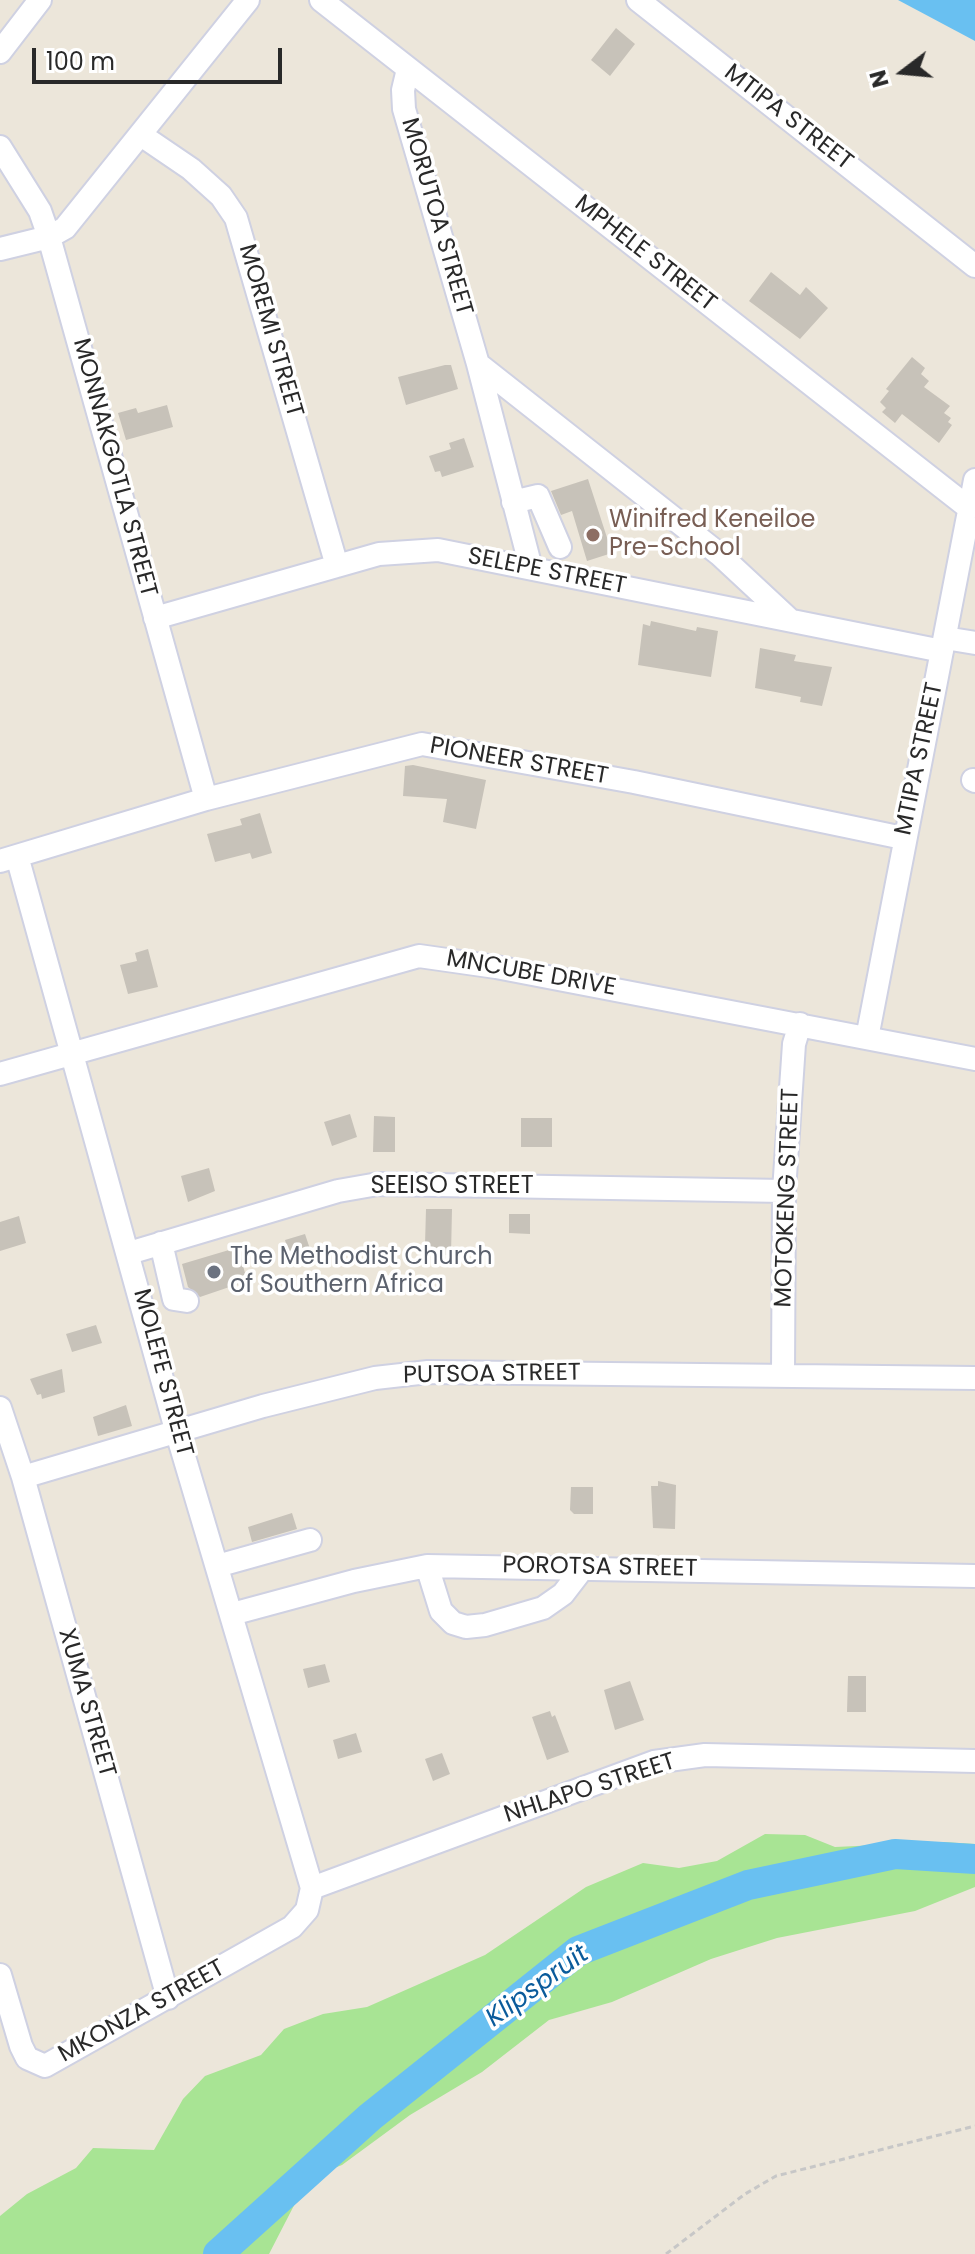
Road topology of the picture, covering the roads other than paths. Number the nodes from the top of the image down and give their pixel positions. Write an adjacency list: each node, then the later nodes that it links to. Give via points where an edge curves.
1 (40, 0): 5 (street)
2 (248, 0): 7 (street)
3 (321, 0): 6 (street, MPHELE STREET)
4 (638, 0): 11 (street, MTIPA STREET)
5 (0, 52)
6 (408, 69): 12 (street, MORUTOA STREET, via 404,109); 15 (street, MPHELE STREET)
7 (141, 135): 9 (street, via 81,211); 17 (street, MOREMI STREET, via 191,169 236,218)
8 (0, 147): 9 (street, MONNAKGOTLA STREET, via 40,211)
9 (49, 237): 10 (street); 20 (street, MONNAKGOTLA STREET)
10 (0, 249)
11 (975, 266)
12 (478, 364): 14 (street, MORUTOA STREET); 21 (street, via 719,554)
13 (975, 480): 15 (street, MTIPA STREET)
14 (513, 502): 16 (street, via 538,496); 18 (street, MORUTOA STREET)
15 (969, 508): 19 (street, MTIPA STREET)
16 (560, 547)
17 (337, 566): 18 (street, SELEPE STREET, via 410,549); 20 (street, SELEPE STREET)
18 (531, 568): 21 (street, SELEPE STREET)
19 (966, 572): 23 (street, MTIPA STREET)
20 (155, 618): 24 (street, MONNAKGOTLA STREET)
21 (790, 620): 23 (street, SELEPE STREET)
22 (975, 643): 23 (street, SELEPE STREET)
23 (943, 645): 25 (street, MTIPA STREET)
24 (206, 799): 25 (street, PIONEER STREET, via 422,744); 26 (street, PIONEER STREET)
25 (903, 838): 28 (street, MTIPA STREET)
26 (8, 859): 29 (street, MOLEFE STREET)
27 (800, 1024): 28 (street, MNCUBE DRIVE); 29 (street, MNCUBE DRIVE, via 419,956); 32 (street, MOTOKENG STREET, via 794,1044)
28 (867, 1038): 30 (street, MNCUBE DRIVE)
29 (74, 1053): 31 (street, MNCUBE DRIVE); 34 (street, MOLEFE STREET)
30 (975, 1059)
31 (0, 1074)
32 (784, 1191): 33 (street, SEEISO STREET, via 378,1184); 36 (street, MOTOKENG STREET)
33 (161, 1243): 34 (street, SEEISO STREET); 35 (street, via 174,1299)
34 (129, 1253): 39 (street, MOLEFE STREET)
35 (187, 1301)
36 (783, 1373): 37 (street, PUTSOA STREET); 39 (street, PUTSOA STREET, via 428,1372 375,1378)
37 (975, 1378)
38 (1, 1414): 40 (street, XUMA STREET)
39 (177, 1433): 40 (street, PUTSOA STREET); 42 (street, MOLEFE STREET)
40 (23, 1477): 50 (street, XUMA STREET)
41 (310, 1540): 42 (street)
42 (217, 1566): 46 (street, MOLEFE STREET)
43 (427, 1566): 44 (street, POROTSA STREET); 44 (street, via 441,1611 466,1627 543,1608 563,1594); 46 (street, POROTSA STREET)
44 (583, 1568): 45 (street, POROTSA STREET)
45 (975, 1576)
46 (232, 1614): 48 (street, MOLEFE STREET)
47 (975, 1761): 48 (street, NHLAPO STREET, via 705,1755 654,1762)
48 (312, 1888): 50 (street, MKONZA STREET, via 307,1910 292,1927)
49 (0, 1975): 50 (street, MKONZA STREET, via 21,2046 36,2065 55,2062)
50 (168, 1998)

